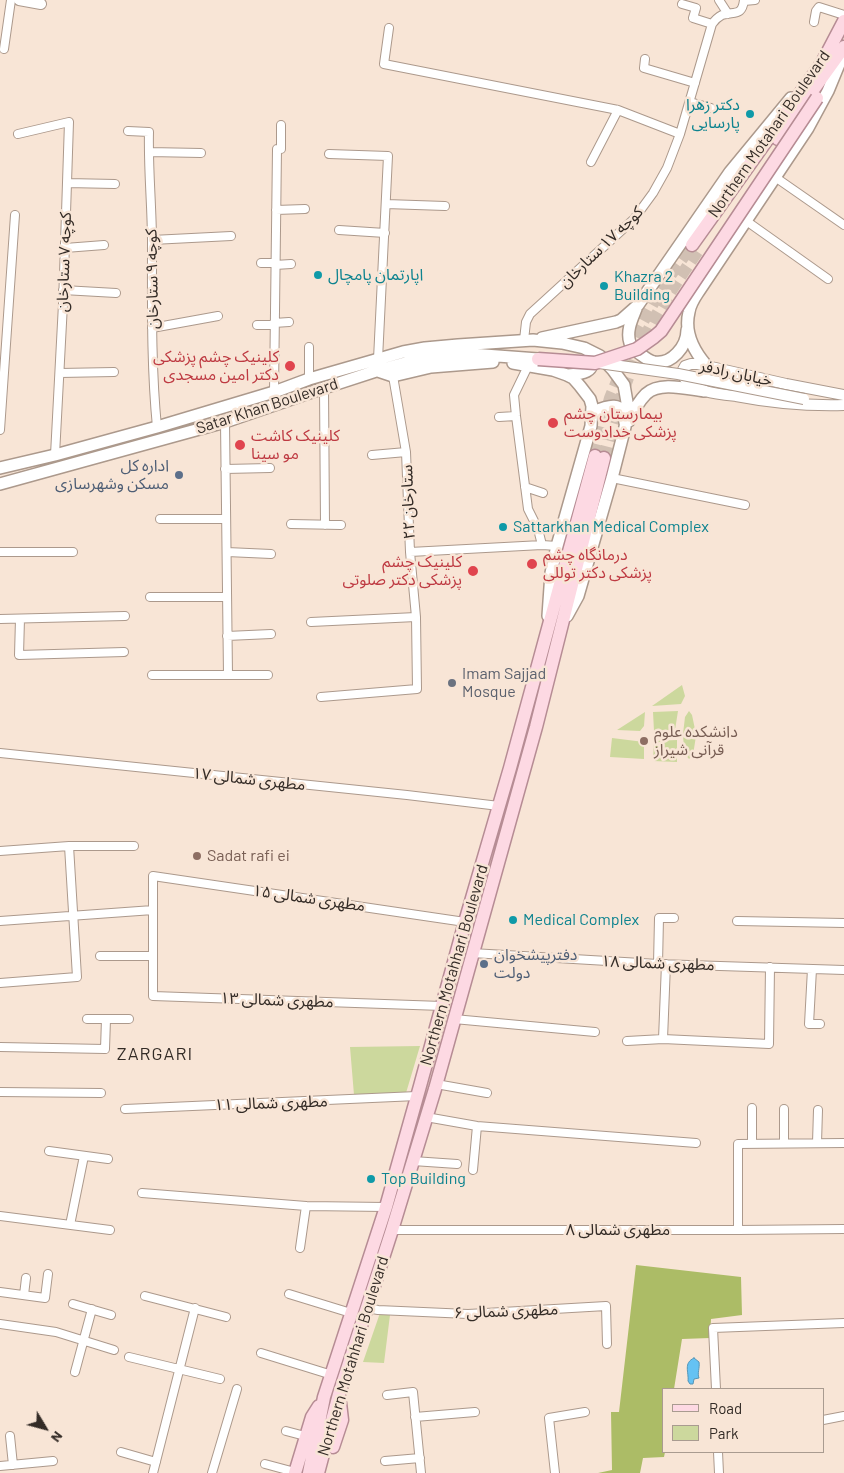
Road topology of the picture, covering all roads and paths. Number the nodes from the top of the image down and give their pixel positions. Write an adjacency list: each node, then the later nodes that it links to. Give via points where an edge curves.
1 (11, 0): 14 (street)
2 (19, 0): 6 (street)
3 (719, 0): 8 (street)
4 (755, 0): 5 (street)
5 (744, 1): 8 (street, via 736,14)
6 (41, 4)
7 (682, 4): 12 (street, via 696,8 693,18)
8 (728, 14): 12 (street, via 719,16)
9 (844, 15): 11 (street, via 819,7)
10 (844, 21): 17 (main road, Northern Motahari Boulevard)
11 (814, 22)
12 (712, 24): 18 (street, کوچه ۱۷ ستارخان)
13 (389, 28): 21 (street, via 384,64)
14 (4, 49)
15 (844, 49): 17 (main road, Northern Motahari Boulevard, via 696,247); 30 (main road, via 820,108); 65 (main road, bridge, via 817,98 662,331 637,349)
16 (645, 60): 18 (street, via 644,68)
17 (822, 63): 52 (main road, via 730,172)
18 (695, 83): 19 (street, کوچه ۱۷ ستارخان)
19 (690, 102): 20 (street); 25 (street, کوچه ۱۷ ستارخان)
20 (710, 108)
21 (618, 110): 25 (street); 29 (street)
22 (281, 125): 36 (street, via 281,149 277,149)
23 (128, 131): 26 (street, کوچه ۹ ستارخان, via 149,132)
24 (18, 134): 31 (street, کوچه ۷ ستارخان, via 69,122)
25 (680, 134): 59 (street, کوچه ۱۷ ستارخان, via 667,168 634,219 530,314 526,322)
26 (149, 152): 27 (street); 43 (street, کوچه ۹ ستارخان)
27 (202, 153)
28 (329, 154): 33 (street, via 388,156)
29 (591, 162)
30 (775, 177): 38 (main road); 39 (street)
31 (67, 183): 32 (street); 45 (street, کوچه ۷ ستارخان)
32 (115, 184)
33 (386, 204): 34 (street); 41 (street)
34 (445, 206)
35 (305, 209): 36 (street)
36 (276, 210): 47 (street)
37 (15, 215): 84 (street)
38 (745, 220): 49 (street); 54 (main road, via 699,291)
39 (844, 225)
40 (339, 230): 41 (street)
41 (385, 234): 62 (street)
42 (231, 236): 43 (street)
43 (152, 240): 58 (street, کوچه ۹ ستارخان)
44 (104, 246): 45 (street)
45 (65, 248): 50 (street, کوچه ۷ ستارخان)
46 (262, 263): 47 (street)
47 (275, 264): 48 (street); 56 (street)
48 (291, 264)
49 (828, 279)
50 (63, 290): 51 (street); 69 (street, کوچه ۷ ستارخان)
51 (116, 293)
52 (638, 305): 59 (main road, via 616,322); 63 (main road, via 630,324 630,343)
53 (218, 316): 58 (street)
54 (688, 319): 63 (main road, via 687,335 680,351 661,362); 66 (main road, via 690,339)
55 (289, 322): 56 (street)
56 (274, 324): 57 (street); 75 (street)
57 (257, 326)
58 (152, 328): 82 (street, کوچه ۹ ستارخان)
59 (528, 340): 61 (main road); 62 (main road, Satar Khan Boulevard, via 425,348)
60 (309, 347): 72 (street)
61 (579, 348): 70 (main road, via 591,357 590,369 582,374); 83 (main road, via 600,356 624,385 628,408)
62 (378, 359): 72 (main road, Satar Khan Boulevard)
63 (647, 360): 74 (main road)
64 (533, 363): 65 (main road, bridge); 67 (main road, Satar Khan Boulevard, via 471,354 416,360); 70 (main road); 71 (main road, via 475,362); 79 (street, via 514,395)
65 (595, 363): 77 (street, bridge, via 678,374)
66 (706, 365): 74 (street, خیابان رادفر, via 688,365 682,372 688,382); 76 (street, خیابان رادفر)
67 (376, 371): 71 (main road); 73 (main road, Satar Khan Boulevard)
68 (114, 372): 69 (street)
69 (60, 373): 86 (street, کوچه ۷ ستارخان)
70 (568, 375): 78 (main road, via 585,393)
71 (393, 376): 85 (street, ۲۲ ستارخان)
72 (308, 379): 75 (main road, Satar Khan Boulevard)
73 (324, 388): 81 (main road, Satar Khan Boulevard); 100 (street)
74 (704, 391): 77 (street, خیابان رادفر, via 760,401); 83 (main road, via 668,387 653,390 643,398)
75 (274, 392): 82 (main road, Satar Khan Boulevard)
76 (844, 395)
77 (844, 404)
78 (593, 412): 83 (main road, via 609,406 618,407 623,413); 103 (main road)
79 (516, 416): 80 (street); 94 (street)
80 (499, 417)
81 (225, 422): 91 (street); 93 (main road, Satar Khan Boulevard)
82 (157, 427): 86 (main road, Satar Khan Boulevard)
83 (625, 427): 92 (main road)
84 (0, 430)
85 (406, 452): 87 (street); 107 (street, ۲۲ ستارخان)
86 (55, 455): 89 (main road, Satar Khan Boulevard)
87 (372, 455)
88 (599, 457): 116 (main road, Northern Motahhari Boulevard)
89 (0, 468)
90 (270, 468): 91 (street)
91 (225, 469): 98 (street)
92 (612, 478): 96 (street); 116 (main road, via 578,596)
93 (0, 484)
94 (525, 487): 95 (street); 102 (street, via 528,509)
95 (543, 493)
96 (744, 505)
97 (160, 519): 98 (street)
98 (226, 519): 106 (street)
99 (291, 524): 100 (street)
100 (325, 525): 101 (street)
101 (340, 525)
102 (542, 545): 103 (street); 107 (street)
103 (557, 546): 116 (main road, via 551,573)
104 (0, 552): 105 (street)
105 (73, 552)
106 (227, 552): 108 (street); 110 (street)
107 (410, 552): 112 (street, ۲۲ ستارخان)
108 (271, 554)
109 (150, 597): 110 (street)
110 (227, 597): 118 (street)
111 (125, 616): 113 (street)
112 (416, 617): 115 (street); 123 (street, ۲۲ ستارخان, via 417,689)
113 (20, 618): 114 (street); 119 (street, via 20,655)
114 (0, 619)
115 (311, 622)
116 (553, 629): 125 (main road, Northern Motahhari Boulevard); 136 (main road, Northern Motahhari Boulevard, via 536,727)
117 (271, 634): 118 (street)
118 (227, 636): 120 (street)
119 (124, 652)
120 (228, 674): 121 (street); 122 (street)
121 (268, 674)
122 (152, 675)
123 (321, 697)
124 (0, 753): 125 (street, ۱۷ مطهری شمالی)
125 (499, 806): 134 (main road, Northern Motahhari Boulevard)
126 (69, 846): 127 (street); 128 (street); 130 (street)
127 (134, 846)
128 (0, 851)
129 (153, 910): 130 (street); 134 (street, ۱۵ مطهری شمالی, via 153,876); 138 (street)
130 (73, 915): 133 (street); 143 (street, via 76,977)
131 (674, 918): 139 (street, via 659,918)
132 (737, 921): 135 (street)
133 (0, 922)
134 (465, 922): 144 (main road, Northern Motahhari Boulevard)
135 (844, 923)
136 (472, 953): 139 (street, ۱۸ مطهری شمالی); 148 (main road, Northern Motahhari Boulevard)
137 (100, 956): 138 (street)
138 (153, 956): 144 (street, ۱۳ مطهری شمالی, via 153,996)
139 (662, 964): 140 (street, ۱۸ مطهری شمالی); 151 (street)
140 (770, 967): 141 (street, ۱۸ مطهری شمالی); 151 (street, via 769,1044)
141 (812, 969): 142 (street, ۱۸ مطهری شمالی); 149 (street, via 809,1024)
142 (844, 970)
143 (0, 983)
144 (442, 1006): 158 (main road, Northern Motahhari Boulevard)
145 (87, 1019): 146 (street)
146 (106, 1019): 147 (street); 153 (street, via 105,1049)
147 (129, 1019)
148 (454, 1019): 150 (street); 154 (main road, Northern Motahhari Boulevard)
149 (820, 1024)
150 (595, 1032)
151 (663, 1040): 152 (street)
152 (627, 1041)
153 (0, 1047)
154 (436, 1084): 157 (street); 163 (main road, Northern Motahhari Boulevard)
155 (0, 1092): 156 (street)
156 (101, 1093)
157 (487, 1093)
158 (417, 1096): 160 (street, ۱۱ مطهری شمالی); 178 (main road, Northern Motahhari Boulevard)
159 (752, 1108): 169 (street)
160 (125, 1109)
161 (784, 1109): 165 (street)
162 (818, 1110): 166 (street)
163 (426, 1117): 164 (street); 173 (main road, Northern Motahhari Boulevard)
164 (477, 1126): 168 (street); 175 (street)
165 (784, 1143): 166 (street); 169 (street)
166 (817, 1143): 167 (street)
167 (844, 1143)
168 (696, 1144)
169 (752, 1144): 184 (street, via 738,1144)
170 (49, 1151): 171 (street)
171 (84, 1156): 172 (street); 180 (street)
172 (108, 1159)
173 (413, 1161): 174 (street); 183 (main road, Northern Motahhari Boulevard)
174 (457, 1164)
175 (474, 1170)
176 (142, 1192): 177 (street)
177 (306, 1206): 178 (street); 185 (street)
178 (386, 1207): 196 (main road, Northern Motahhari Boulevard)
179 (0, 1216): 180 (street)
180 (70, 1224): 182 (street)
181 (844, 1229): 184 (street, ۸ مطهری شمالی)
182 (110, 1230)
183 (392, 1230): 184 (street, ۸ مطهری شمالی); 194 (main road, Northern Motahhari Boulevard)
184 (738, 1230)
185 (300, 1248)
186 (48, 1274): 190 (street, via 45,1298)
187 (26, 1278): 190 (street)
188 (0, 1292): 190 (street)
189 (289, 1294): 196 (street)
190 (24, 1295)
191 (145, 1296): 193 (street)
192 (73, 1304): 195 (street)
193 (195, 1308): 198 (street); 206 (street)
194 (367, 1308): 202 (street, ۶ مطهری شمالی, via 468,1314 606,1306); 212 (main road, Northern Motahhari Boulevard)
195 (92, 1309): 197 (street); 201 (street)
196 (351, 1313): 208 (main road, Northern Motahhari Boulevard)
197 (112, 1314)
198 (226, 1317)
199 (844, 1323): 210 (street, via 713,1328)
200 (0, 1324): 201 (street, via 56,1332)
201 (84, 1341): 203 (street); 207 (street)
202 (607, 1344)
203 (114, 1350)
204 (261, 1354): 208 (street)
205 (129, 1356): 206 (street)
206 (180, 1369): 209 (street); 228 (street)
207 (75, 1372)
208 (332, 1375): 214 (main road, Northern Motahhari Boulevard)
209 (220, 1379)
210 (716, 1388)
211 (237, 1389): 233 (street)
212 (339, 1394): 236 (main road, Northern Motahhari Boulevard); 237 (main road, via 342,1420)
213 (388, 1395): 218 (street, via 413,1392)
214 (324, 1397): 222 (main road); 235 (main road, Northern Motahhari Boulevard)
215 (475, 1412): 218 (street)
216 (585, 1412): 239 (street, via 549,1418)
217 (844, 1416): 219 (street)
218 (415, 1417): 225 (street)
219 (824, 1420)
220 (286, 1431): 222 (street)
221 (10, 1436): 230 (street)
222 (305, 1436): 234 (main road)
223 (121, 1452): 228 (street)
224 (718, 1453): 240 (street)
225 (420, 1458): 227 (street); 238 (street)
226 (53, 1461): 230 (street)
227 (385, 1461)
228 (156, 1462): 232 (street)
229 (265, 1464): 234 (street)
230 (13, 1465): 231 (street)
231 (0, 1466)
232 (153, 1473)
233 (212, 1473)
234 (295, 1473)
235 (309, 1473)
236 (318, 1473)
237 (326, 1473)
238 (421, 1473)
239 (555, 1473)
240 (719, 1473)

